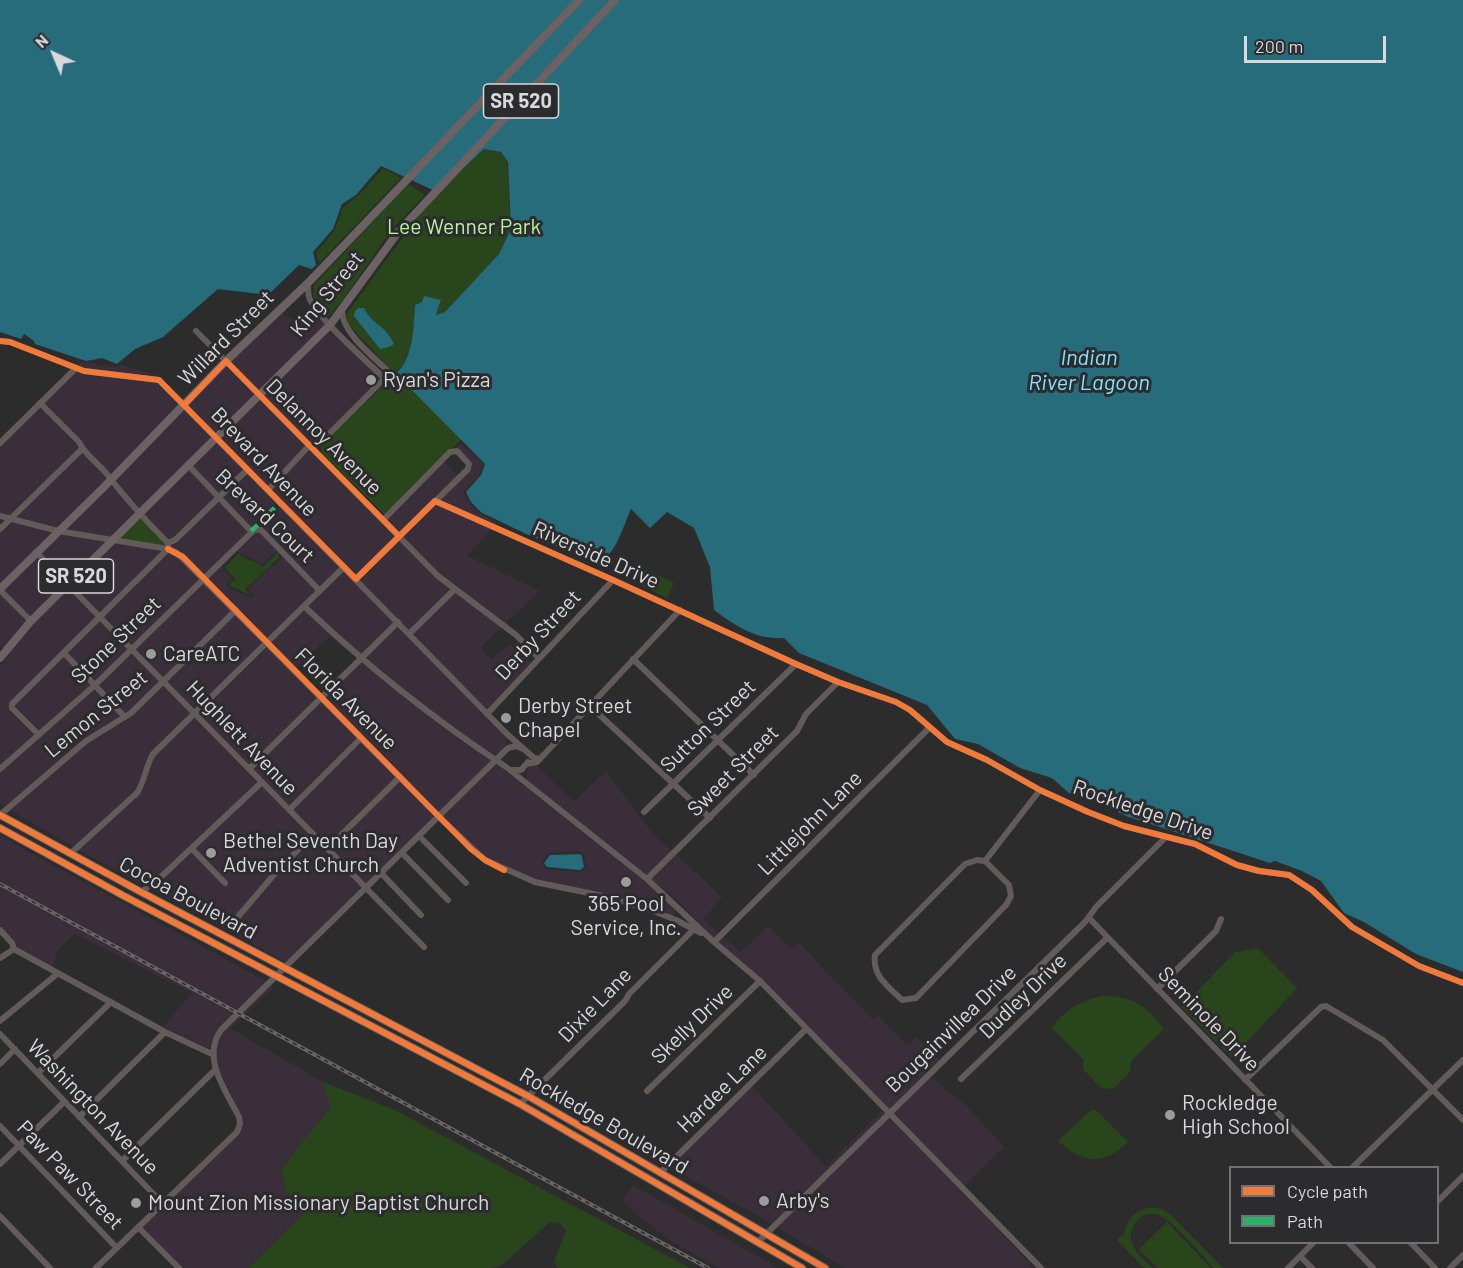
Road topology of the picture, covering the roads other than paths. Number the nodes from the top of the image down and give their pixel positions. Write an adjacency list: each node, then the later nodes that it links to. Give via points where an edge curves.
1 (579, 0): 3 (main road, Willard Street / SR 520)
2 (615, 0): 4 (main road, King Street / SR 520, via 399,231)
3 (308, 283): 5 (street, via 309,298); 8 (main road, Willard Street / SR 520)
4 (342, 311): 5 (main road, King Street / SR 520); 10 (street, via 350,333 390,373)
5 (330, 325): 10 (street); 11 (main road, King Street / SR 520)
6 (196, 331): 8 (street, Delannoy Avenue)
7 (0, 341): 9 (street)
8 (226, 362): 11 (street, Delannoy Avenue); 13 (main road, Willard Street / SR 520)
9 (76, 368): 12 (street); 13 (street, Brevard Avenue, via 159,380)
10 (385, 379): 16 (street)
11 (259, 395): 14 (main road, King Street / SR 520); 16 (street, Delannoy Avenue)
12 (40, 403): 15 (street); 17 (street, Florida Avenue)
13 (184, 405): 14 (street, Brevard Avenue); 20 (main road, Willard Street / SR 520)
14 (216, 437): 18 (main road, SR 520); 19 (street, Brevard Avenue)
15 (0, 442)
16 (310, 447): 21 (street); 27 (street, Delannoy Avenue)
17 (82, 448): 20 (street, Florida Avenue); 26 (street)
18 (188, 465): 22 (street, Brevard Court); 24 (main road, SR 520)
19 (247, 470): 21 (street, Brevard Avenue); 22 (street)
20 (110, 480): 24 (street, Florida Avenue); 29 (main road, Willard Street / SR 520)
21 (268, 490): 35 (street, Brevard Avenue)
22 (219, 497): 30 (street, Brevard Court); 33 (street)
23 (435, 501): 27 (street, via 469,467 457,451 450,452); 31 (street); 38 (street, Riverside Drive)
24 (140, 513): 32 (main road, SR 520); 33 (street, Florida Avenue)
25 (0, 516): 26 (street)
26 (10, 518): 28 (street); 29 (street)
27 (383, 520): 31 (street, Delannoy Avenue)
28 (0, 529)
29 (58, 531): 32 (street); 34 (main road, Willard Street / SR 520)
30 (251, 531): 36 (street, Stone Street); 42 (street, Brevard Court, via 261,530)
31 (399, 536): 37 (street); 41 (street, Delannoy Avenue)
32 (113, 540): 33 (street); 39 (main road, SR 520)
33 (168, 546): 36 (street, Florida Avenue); 46 (street)
34 (36, 552): 39 (street, Hughlett Avenue); 40 (main road, Willard Street / SR 520)
35 (344, 567): 37 (street, Brevard Avenue); 42 (street)
36 (204, 578): 44 (street, Florida Avenue); 52 (street, Stone Street)
37 (356, 579): 48 (street, Brevard Avenue)
38 (613, 579): 45 (street, Riverside Drive); 56 (street, Derby Street)
39 (68, 584): 46 (street, Hughlett Avenue); 47 (main road, SR 520)
40 (0, 589): 47 (street)
41 (455, 589): 49 (street); 56 (street, Delannoy Avenue, via 516,635)
42 (320, 591): 43 (street)
43 (305, 607): 51 (street); 54 (street)
44 (236, 610): 51 (street, Florida Avenue); 59 (street, Lemon Street)
45 (680, 610): 50 (street, Riverside Drive); 57 (street)
46 (100, 617): 52 (street, Hughlett Avenue); 53 (street)
47 (31, 621): 55 (main road, SR 520)
48 (398, 622): 49 (street, Brevard Avenue); 54 (street)
49 (409, 634): 65 (street, Brevard Avenue)
50 (743, 639): 58 (street, Rockledge Drive)
51 (268, 643): 62 (street, Florida Avenue); 64 (street)
52 (132, 649): 59 (street, Hughlett Avenue); 61 (street, Stone Street)
53 (64, 652): 61 (street); 68 (street, via 12,704)
54 (362, 657): 62 (street); 75 (street, via 410,698)
55 (0, 658)
56 (539, 658): 65 (street, Derby Street)
57 (633, 659): 63 (street); 71 (street)
58 (796, 664): 60 (street, Rockledge Drive); 71 (street, Sutton Street)
59 (164, 681): 64 (street, Hughlett Avenue); 66 (street, Lemon Street)
60 (838, 682): 67 (street, Rockledge Drive, via 896,702); 80 (street, Sweet Street)
61 (95, 685): 66 (street); 68 (street, Stone Street)
62 (322, 699): 70 (street, Florida Avenue); 78 (street)
63 (590, 706): 74 (street); 84 (street)
64 (195, 713): 78 (street, Hughlett Avenue); 98 (street, via 153,754 137,793)
65 (487, 714): 69 (street, Brevard Avenue)
66 (125, 717): 88 (street, Lemon Street, via 86,741)
67 (929, 728): 85 (street, Rockledge Drive, via 947,742); 120 (street, Littlejohn Lane)
68 (39, 735): 77 (street, Stone Street)
69 (509, 736): 72 (street); 73 (street, Brevard Avenue)
70 (361, 738): 81 (street, Florida Avenue); 86 (street)
71 (719, 740): 80 (street); 84 (street, Sutton Street)
72 (507, 750): 73 (street, via 517,746); 75 (street); 79 (street, via 503,757)
73 (526, 751): 74 (street, Brevard Avenue); 76 (street)
74 (540, 759): 76 (street)
75 (496, 760): 79 (street); 89 (street)
76 (526, 766): 79 (street, via 517,771); 83 (street)
77 (0, 769)
78 (249, 769): 82 (street, Hughlett Avenue)
79 (508, 769): 83 (street)
80 (754, 775): 90 (street, Sweet Street)
81 (400, 777): 89 (street, Florida Avenue); 96 (street)
82 (262, 782): 86 (street, Hughlett Avenue); 95 (street)
83 (525, 782): 102 (street)
84 (674, 783): 87 (street, Sutton Street); 90 (street)
85 (1040, 790): 94 (street, Rockledge Drive, via 1124,826); 100 (street)
86 (289, 810): 92 (street, Hughlett Avenue)
87 (644, 812)
88 (0, 815): 98 (main road, Cocoa Boulevard)
89 (438, 816): 93 (street); 115 (street, Florida Avenue, via 471,849 504,870 534,882 608,897)
90 (710, 818): 102 (street, Sweet Street)
91 (0, 828): 99 (main road, Cocoa Boulevard)
92 (313, 834): 96 (street, Hughlett Avenue); 116 (street)
93 (419, 836): 97 (street); 104 (street)
94 (1165, 838): 113 (street, Bougainvillea Drive); 128 (street, Rockledge Drive, via 1195,844 1237,865 1289,875 1312,890 1352,927 1419,966)
95 (192, 849): 103 (street); 106 (street)
96 (327, 849): 105 (street, Hughlett Avenue)
97 (402, 853): 101 (street); 108 (street)
98 (70, 854): 99 (main road); 106 (main road, Cocoa Boulevard)
99 (50, 856): 107 (main road, Cocoa Boulevard)
100 (985, 861): 100 (street, via 965,864 875,955 875,972 902,1000 916,998 1006,905 1011,896 1009,885)
101 (381, 873): 105 (street); 112 (street)
102 (647, 879): 109 (street)
103 (225, 883)
104 (466, 883)
105 (365, 888): 121 (street, Hughlett Avenue); 124 (street)
106 (141, 892): 107 (main road); 110 (main road, Cocoa Boulevard)
107 (124, 896): 111 (main road, Cocoa Boulevard)
108 (448, 900)
109 (675, 903): 115 (street); 120 (street)
110 (169, 906): 111 (main road); 124 (main road, Cocoa Boulevard)
111 (152, 910): 126 (main road, Cocoa Boulevard)
112 (422, 915)
113 (1089, 918): 119 (street, Seminole Drive); 152 (street, Bougainvillea Drive)
114 (1221, 919): 129 (street, via 1216,932)
115 (676, 920): 117 (street, Florida Avenue)
116 (231, 925)
117 (694, 928): 120 (street, Florida Avenue); 149 (street, Dixie Lane)
118 (0, 930): 122 (street)
119 (1107, 938): 129 (street, Seminole Drive); 145 (street, Dudley Drive)
120 (714, 942): 127 (street)
121 (424, 947)
122 (14, 950): 123 (street); 125 (street)
123 (0, 958)
124 (285, 967): 126 (street); 131 (main road, Cocoa Boulevard)
125 (57, 974): 130 (street); 133 (street)
126 (276, 975): 132 (main road, Cocoa Boulevard); 140 (street, via 220,1030)
127 (760, 981): 134 (street); 148 (street, Skelly Drive)
128 (1463, 983)
129 (1157, 989): 146 (street, Seminole Drive)
130 (111, 1002): 135 (street); 144 (street)
131 (363, 1008): 136 (main road, Rockledge Boulevard)
132 (354, 1017): 138 (main road, Rockledge Boulevard)
133 (0, 1021)
134 (806, 1029): 152 (street); 161 (street, Hardee Lane)
135 (165, 1032): 140 (street); 153 (street)
136 (408, 1032): 138 (main road); 149 (main road, Rockledge Boulevard)
137 (0, 1034): 139 (street, Washington Avenue)
138 (388, 1034): 151 (main road, Rockledge Boulevard)
139 (15, 1049): 142 (street); 144 (street, Washington Avenue)
140 (212, 1054): 143 (street)
141 (1463, 1060): 147 (street)
142 (0, 1064)
143 (216, 1069): 157 (street); 165 (street, via 239,1117 237,1132)
144 (38, 1073): 150 (street, Washington Avenue)
145 (961, 1079)
146 (1245, 1080): 147 (street, via 1326,1006 1383,1040); 159 (street, Seminole Drive)
147 (1432, 1090): 154 (street); 160 (street)
148 (647, 1091)
149 (528, 1096): 151 (street, Dixie Lane); 161 (main road, Rockledge Boulevard)
150 (64, 1101): 153 (street, Washington Avenue); 156 (street)
151 (520, 1104): 162 (main road, Rockledge Boulevard)
152 (888, 1113): 168 (street, Bougainvillea Drive); 181 (street)
153 (79, 1117): 157 (street, Washington Avenue)
154 (1463, 1120)
155 (0, 1126): 156 (street, Paw Paw Street)
156 (20, 1146): 158 (street); 173 (street, Paw Paw Street)
157 (122, 1161): 165 (street, Washington Avenue)
158 (0, 1164)
159 (1329, 1166)
160 (1353, 1166)
161 (661, 1172): 162 (main road); 168 (main road, Rockledge Boulevard)
162 (638, 1173): 169 (main road, Rockledge Boulevard)
163 (1463, 1176): 164 (street)
164 (1439, 1199)
165 (162, 1203): 167 (street)
166 (0, 1216): 176 (street)
167 (138, 1227): 173 (street); 178 (street)
168 (766, 1233): 169 (street, Bougainvillea Drive); 180 (main road, Rockledge Boulevard)
169 (758, 1242): 179 (main road, Rockledge Boulevard)
170 (1312, 1244): 175 (street)
171 (1350, 1244): 184 (street)
172 (1412, 1244): 185 (street)
173 (117, 1248): 177 (street)
174 (1463, 1255): 186 (street)
175 (1300, 1256): 182 (street); 183 (street)
176 (50, 1268)
177 (96, 1268)
178 (179, 1268)
179 (802, 1268)
180 (825, 1268)
181 (1041, 1268)
182 (1288, 1268)
183 (1312, 1268)
184 (1372, 1268)
185 (1435, 1268)
186 (1450, 1268)

